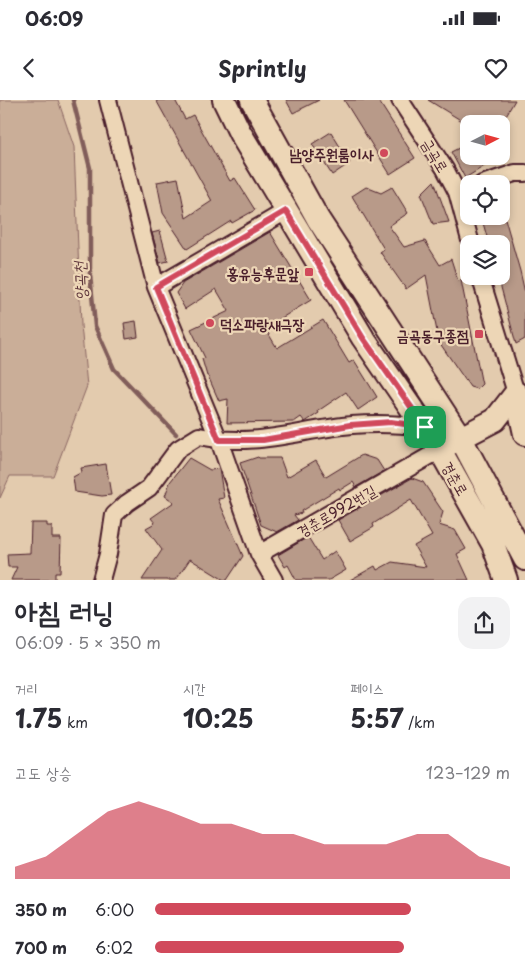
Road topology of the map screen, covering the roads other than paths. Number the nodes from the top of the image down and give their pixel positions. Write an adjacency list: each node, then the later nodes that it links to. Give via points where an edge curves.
1 (108, 100): 10 (street)
2 (224, 100): 8 (street, 경춘로)
3 (252, 100): 14 (street, 경춘로, via 318,219)
4 (400, 100): 7 (street, 금곡로)
5 (525, 173): 6 (street)
6 (509, 175)
7 (460, 186)
8 (286, 211): 10 (street); 12 (street, 경춘로, via 363,338)
9 (483, 285): 11 (street)
10 (156, 287): 15 (street)
11 (516, 393): 13 (street); 14 (street, via 495,420)
12 (425, 427): 15 (street, via 391,422 350,425 263,440); 16 (street, 경춘로)
13 (525, 434)
14 (460, 437): 16 (street); 18 (street, 경춘로)
15 (219, 440): 17 (street); 19 (street, via 199,436 178,448 149,488 114,515)
16 (440, 450): 17 (street, 경춘로992번길); 21 (street, 경춘로, via 493,544)
17 (259, 554): 20 (street)
18 (525, 559)
19 (102, 580)
20 (274, 580)
21 (506, 580)

